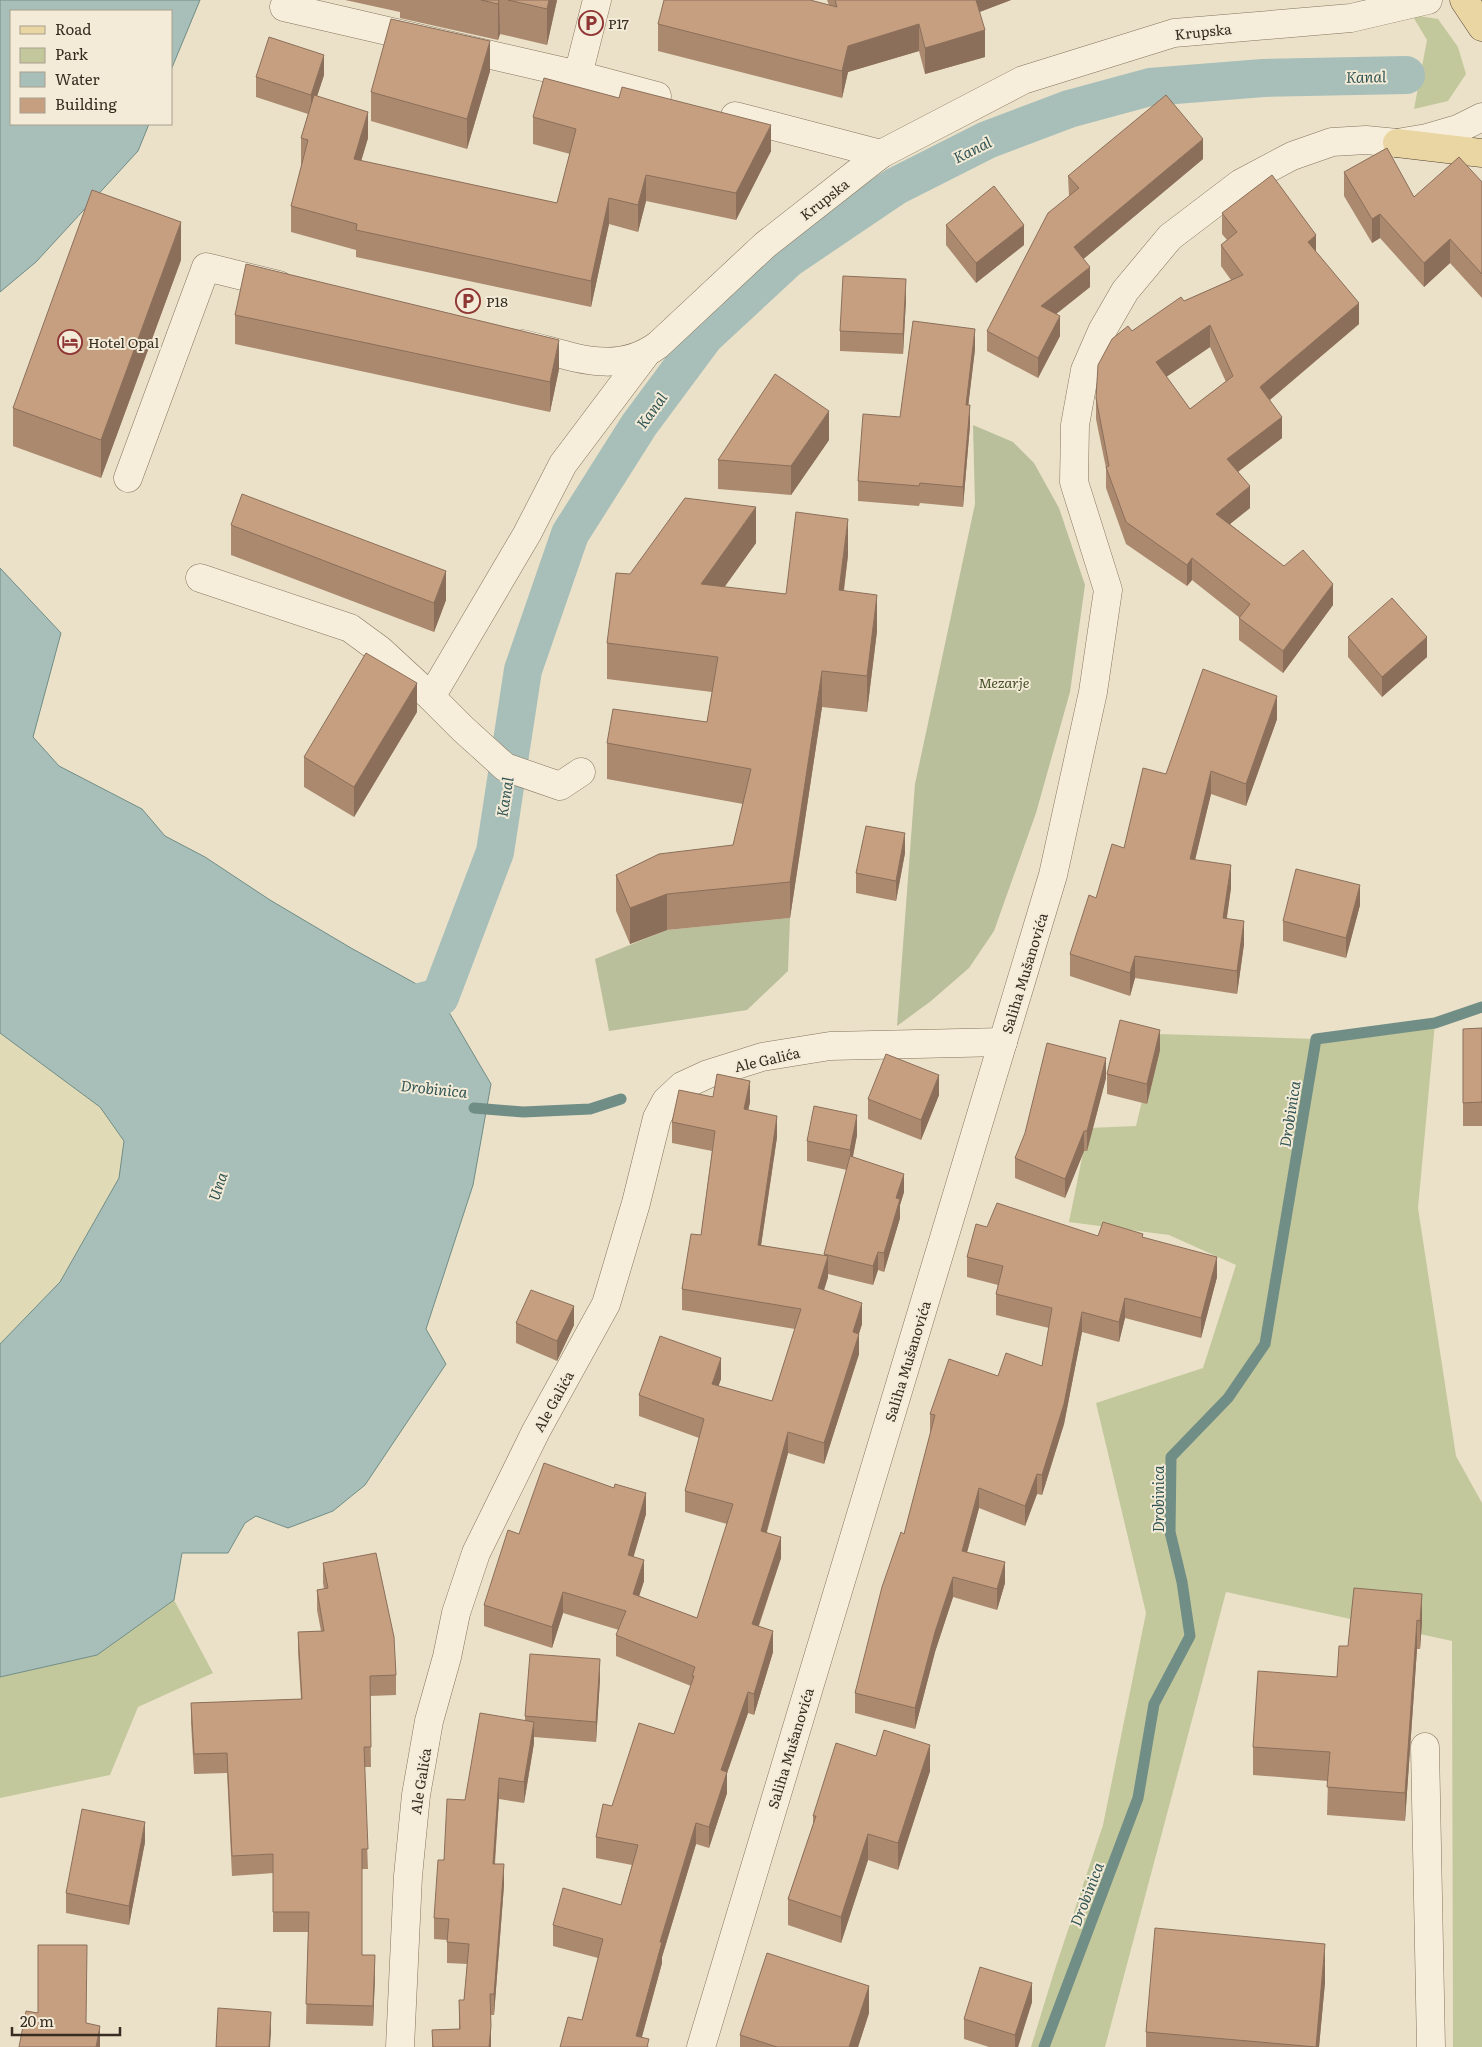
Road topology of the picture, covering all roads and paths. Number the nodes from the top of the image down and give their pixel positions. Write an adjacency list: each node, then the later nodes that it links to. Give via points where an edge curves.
1 (597, 0): 6 (street)
2 (1428, 0): 12 (street, Krupska, via 1351,18 1174,33 1023,80)
3 (1464, 0): 5 (main road)
4 (284, 7): 6 (street)
5 (1482, 27)
6 (578, 75): 7 (street)
7 (682, 102)
8 (710, 110): 12 (street)
9 (1482, 117): 10 (street, Saliha Mušanovića, via 1458,129)
10 (1397, 143): 11 (main road); 20 (street, Saliha Mušanovića, via 1366,140 1332,142 1292,156 1241,183 1170,237 1125,291 1102,331 1085,370 1075,425 1074,482 1108,590 1093,692 1053,875)
11 (1482, 153)
12 (881, 154): 15 (street, Krupska, via 765,245)
13 (305, 291): 16 (street, via 206,267)
14 (499, 338): 15 (street, Krupska, via 596,362 618,363)
15 (645, 355): 18 (street, via 562,464 527,534)
16 (128, 478)
17 (200, 578): 18 (street, via 350,628)
18 (431, 696): 19 (street, via 505,767)
19 (571, 779)
20 (1003, 1042): 22 (street, Ale Galića, via 830,1046 762,1057 708,1074 682,1086 666,1101 657,1118 606,1304 536,1431 480,1544 456,1613 429,1721 416,1795 408,1876); 23 (street, Saliha Mušanovića)
21 (1425, 1747): 24 (street)
22 (400, 2047)
23 (700, 2047)
24 (1431, 2047)

